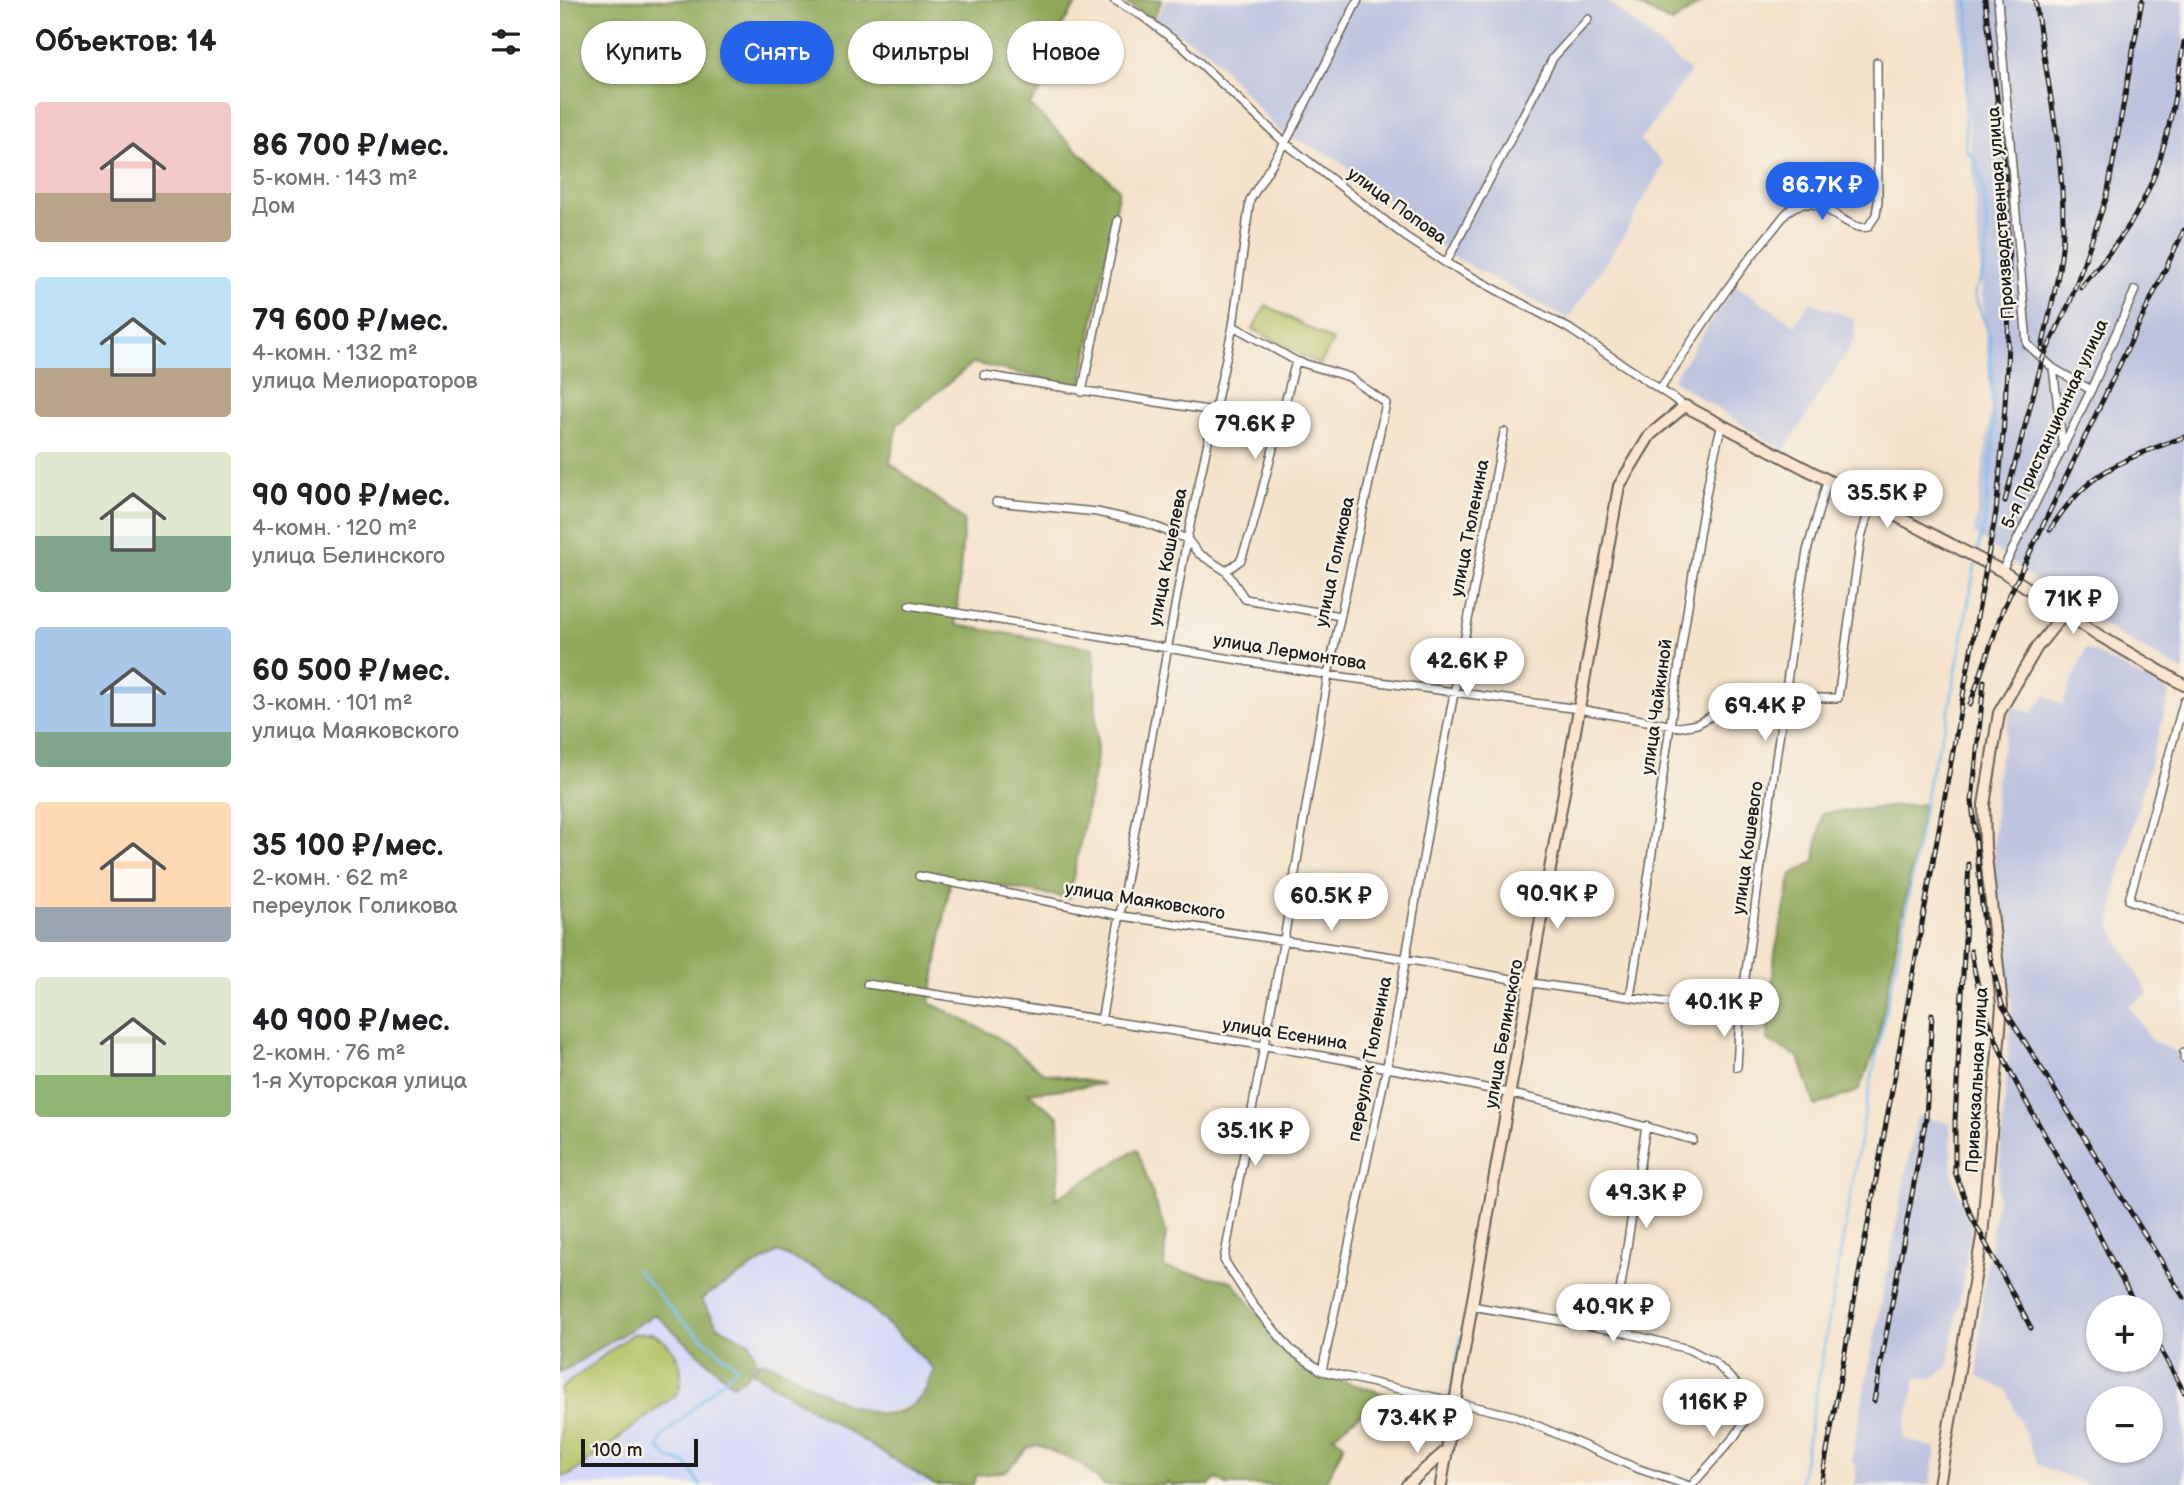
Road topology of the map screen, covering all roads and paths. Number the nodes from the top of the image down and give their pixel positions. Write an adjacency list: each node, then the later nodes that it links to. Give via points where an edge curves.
1 (1114, 0): 6 (street, улица Попова, via 1182,46)
2 (1358, 0): 6 (street, улица Кошелева)
3 (1998, 0): 12 (street, Производственная улица, via 2019,215 2023,318 2027,344)
4 (1588, 19): 8 (street, via 1553,58)
5 (1877, 62): 14 (street, via 1878,201 1874,220 1860,228 1826,207 1793,207 1747,261)
6 (1285, 143): 8 (street, улица Попова); 10 (street, улица Кошелева, via 1250,200)
7 (1118, 220): 16 (street)
8 (1446, 263): 14 (street, улица Попова, via 1567,328)
9 (2135, 290): 15 (street, 5-я Пристанционная улица)
10 (1233, 326): 11 (street, улица Голикова); 18 (street, улица Кошелева)
11 (1296, 361): 26 (street, via 1252,528 1241,560); 30 (street, улица Голикова, via 1349,377 1386,402)
12 (2053, 368): 15 (street, Производственная улица); 21 (street)
13 (984, 375): 16 (street)
14 (1660, 389): 17 (street, улица Попова)
15 (2091, 390): 21 (street, 5-я Пристанционная улица)
16 (1082, 392): 18 (street)
17 (1685, 405): 19 (street); 37 (street, улица Белинского, via 1650,435 1619,486)
18 (1213, 411): 25 (street, улица Кошелева)
19 (1722, 424): 22 (street); 38 (street, улица Чайкиной, via 1710,466)
20 (1504, 432): 34 (street, улица Тюленина)
21 (2063, 449): 27 (street, 5-я Пристанционная улица)
22 (1827, 482): 24 (street); 35 (street, улица Кошевого, via 1807,551)
23 (996, 502): 25 (street, via 1097,512 1146,523)
24 (1871, 504): 27 (street); 35 (street, улица Лермонтова, via 1861,537 1838,698)
25 (1187, 539): 26 (street, via 1198,553); 31 (street, улица Кошелева)
26 (1226, 571): 30 (street, via 1245,598)
27 (2003, 571): 29 (street)
28 (909, 605): 31 (street, улица Лермонтова)
29 (2066, 611): 33 (street); 65 (street, Привокзальная улица, via 2037,647 1999,713 1984,805 2002,1005 1982,1237)
30 (1340, 616): 32 (street, улица Голикова)
31 (1167, 647): 32 (street, улица Лермонтова); 40 (street, улица Кошелева)
32 (1328, 675): 34 (street, улица Лермонтова); 42 (street, улица Голикова)
33 (2184, 685)
34 (1454, 693): 37 (street, улица Лермонтова); 43 (street, улица Тюленина)
35 (1785, 698): 38 (street, улица Лермонтова, via 1744,698 1698,724 1680,727); 47 (street, улица Кошевого)
36 (2184, 701): 41 (street, via 2129,900)
37 (1579, 709): 38 (street, улица Лермонтова); 44 (street, улица Белинского)
38 (1669, 723): 46 (street, улица Чайкиной)
39 (919, 876): 40 (street, улица Маяковского)
40 (1122, 916): 42 (street, улица Маяковского); 48 (street, улица Кошелева)
41 (2184, 921)
42 (1284, 939): 43 (street, улица Маяковского); 49 (street, улица Голикова)
43 (1406, 959): 44 (street, улица Маяковского); 52 (street, переулок Тюленина)
44 (1532, 983): 46 (street, улица Маяковского); 54 (street, улица Белинского)
45 (867, 984): 48 (street, улица Есенина)
46 (1630, 997): 47 (street, улица Маяковского)
47 (1740, 1013): 53 (street, улица Кошевого)
48 (1101, 1021): 49 (street, улица Есенина)
49 (1263, 1047): 52 (street, улица Есенина); 59 (street, улица Голикова, via 1224,1260 1253,1305 1291,1350)
50 (2184, 1052): 51 (street)
51 (2184, 1058)
52 (1387, 1066): 54 (street, улица Есенина); 59 (street, переулок Тюленина)
53 (1737, 1067)
54 (1511, 1093): 55 (street, улица Есенина); 57 (street, улица Белинского)
55 (1646, 1126): 56 (street, улица Есенина); 58 (street)
56 (1693, 1140)
57 (1471, 1307): 58 (street); 60 (street, улица Белинского)
58 (1614, 1330): 64 (street, via 1704,1355 1750,1397 1754,1406 1735,1436)
59 (1322, 1371): 60 (street)
60 (1456, 1404): 61 (street, улица Белинского); 64 (street, via 1516,1416 1636,1468)
61 (1447, 1450): 62 (street); 63 (street, улица Белинского)
62 (1407, 1485)
63 (1441, 1485)
64 (1690, 1485)
65 (1939, 1485)

